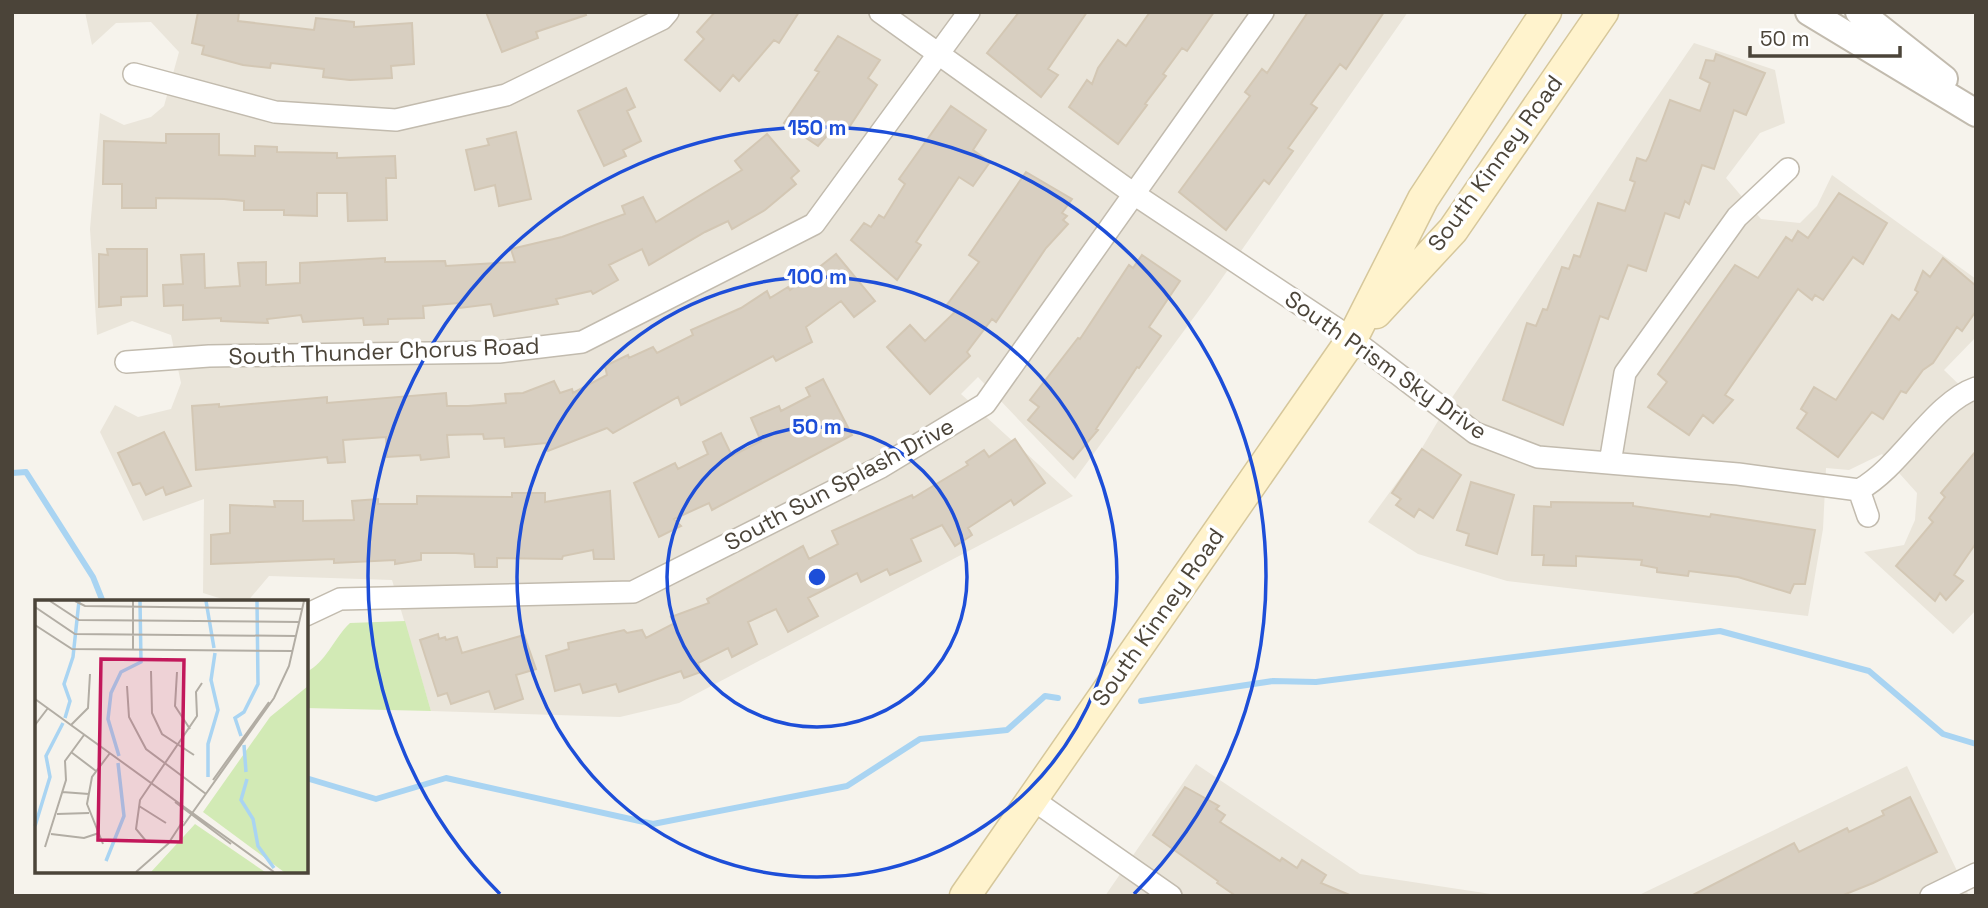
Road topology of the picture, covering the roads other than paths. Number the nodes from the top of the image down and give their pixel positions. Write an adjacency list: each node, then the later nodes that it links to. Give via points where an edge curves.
1 (668, 12): 10 (street, via 506,95 396,120 275,112)
2 (880, 12): 9 (street, South Prism Sky Drive)
3 (969, 12): 9 (street, South Thunder Chorus Road)
4 (1263, 12): 14 (street, South Sun Splash Drive)
5 (1546, 12): 15 (main road, South Kinney Road, via 1423,199)
6 (1603, 12): 15 (main road, South Kinney Road, via 1453,229)
7 (1810, 12): 12 (street)
8 (1860, 12): 11 (street)
9 (939, 53): 14 (street, South Prism Sky Drive); 16 (street, South Thunder Chorus Road, via 814,224 582,342 499,352 209,356)
10 (134, 74)
11 (1976, 104)
12 (1976, 113)
13 (1788, 169): 18 (street, via 1737,217 1625,373)
14 (1133, 194): 15 (street, South Prism Sky Drive); 21 (street, South Sun Splash Drive, via 985,404 881,467 633,592 340,599)
15 (1352, 339): 18 (street, South Prism Sky Drive, via 1475,433 1538,457); 22 (main road, South Kinney Road)
16 (126, 362)
17 (1976, 388): 19 (street, via 1949,404 1891,467)
18 (1610, 463): 19 (street, South Prism Sky Drive)
19 (1859, 490): 20 (street)
20 (1868, 516)
21 (308, 614)
22 (1032, 799): 24 (main road, South Kinney Road); 25 (street)
23 (1976, 874): 26 (street)
24 (965, 896)
25 (1171, 896)
26 (1931, 896)

